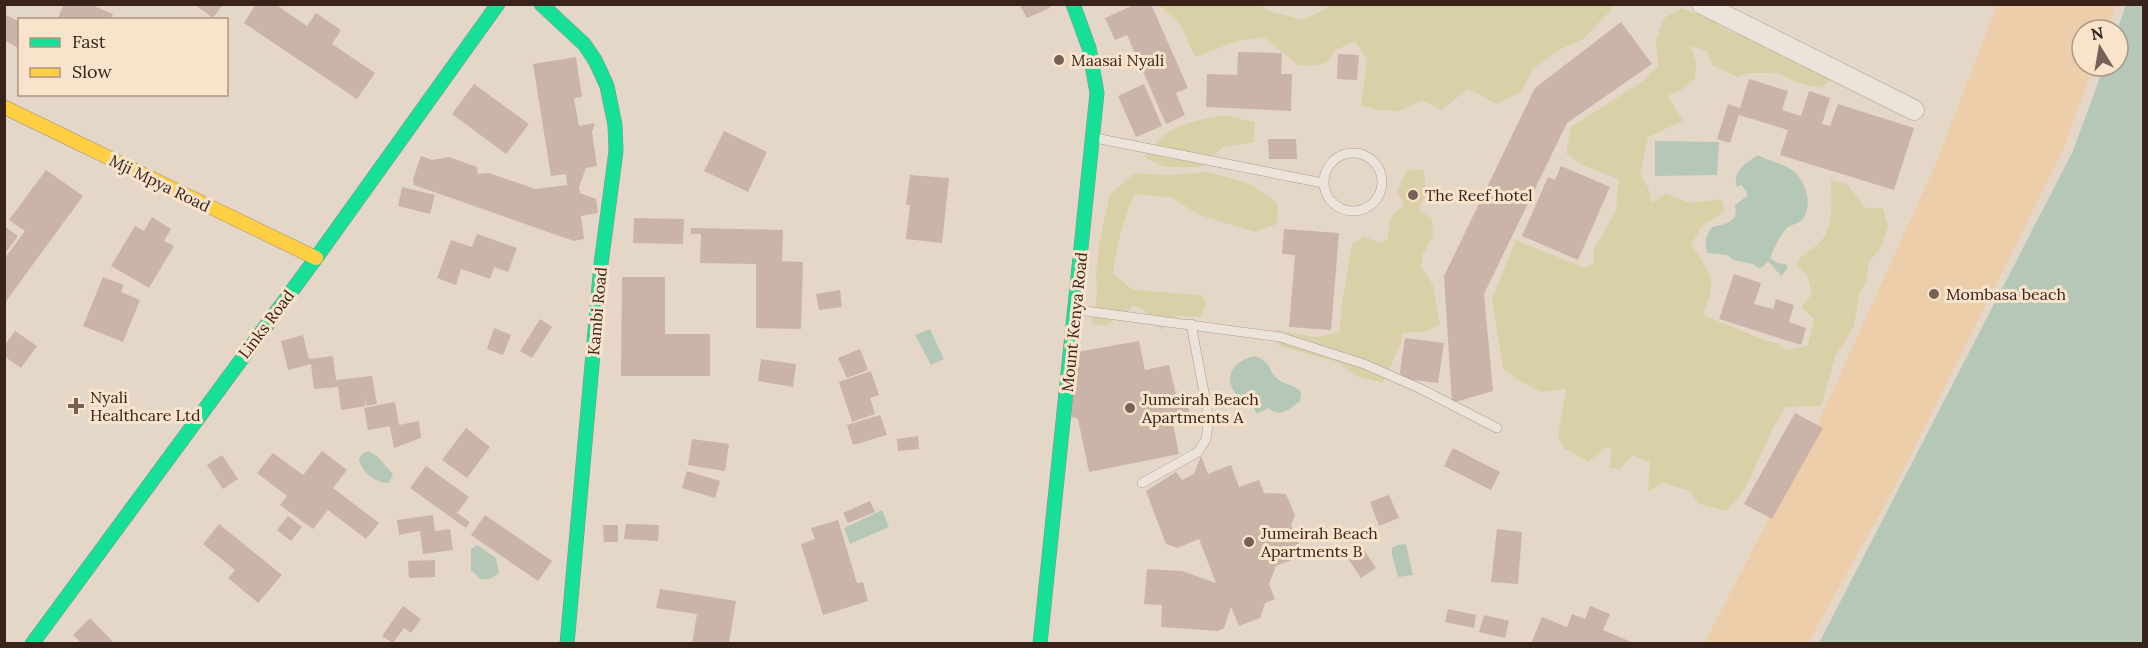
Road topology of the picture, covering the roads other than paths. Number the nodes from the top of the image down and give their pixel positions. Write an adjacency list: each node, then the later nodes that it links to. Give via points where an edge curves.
1 (498, 4): 9 (main road, Links Road)
2 (541, 4): 15 (main road, Kambi Road, via 584,44 595,60 615,125 616,151)
3 (1073, 4): 7 (main road, Mount Kenya Road, via 1094,62 1097,93)
4 (1702, 4): 5 (street)
5 (1914, 110)
6 (7, 115): 9 (main road, Mji Mpya Road)
7 (1093, 138): 8 (lane); 10 (main road, Mount Kenya Road)
8 (1323, 183): 8 (lane, via 1327,167 1339,155 1356,153 1371,159 1381,172 1381,188 1373,203 1358,210 1342,209 1335,204)
9 (316, 258): 14 (main road, Links Road)
10 (1076, 310): 11 (lane); 16 (main road, Mount Kenya Road)
11 (1191, 324): 12 (lane, via 1280,337 1320,349 1419,388); 13 (lane, via 1207,408 1206,439 1198,452)
12 (1497, 428)
13 (1142, 483)
14 (32, 644)
15 (567, 644)
16 (1040, 644)

